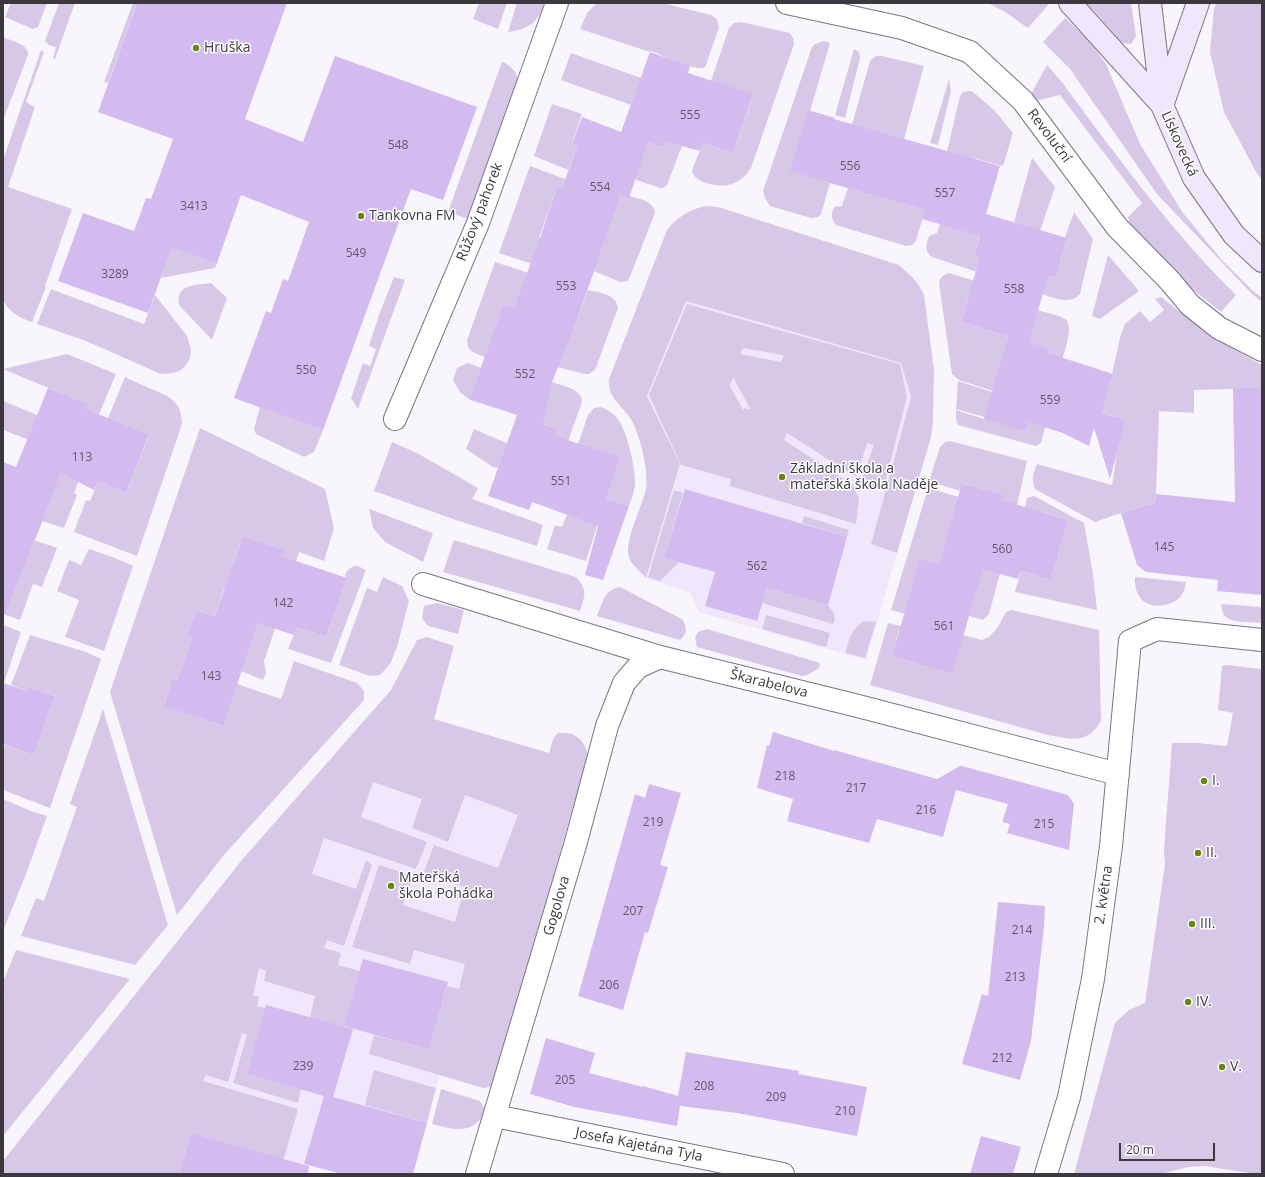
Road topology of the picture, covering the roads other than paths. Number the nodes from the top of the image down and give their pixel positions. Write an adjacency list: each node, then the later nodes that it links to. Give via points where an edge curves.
1 (557, 3): 9 (street, Růžový pahorek, via 478,223)
2 (787, 3): 8 (street, Revoluční, via 902,28 970,52 1023,101 1117,227 1190,305 1219,328)
3 (1070, 3): 6 (main road)
4 (1150, 3): 6 (main road, Lískovecká)
5 (1198, 3): 6 (main road)
6 (1162, 105): 7 (main road, Lískovecká, via 1194,178 1234,235)
7 (1262, 261)
8 (1262, 350)
9 (395, 419)
10 (423, 584): 12 (street, Škarabelova)
11 (1262, 640): 13 (street, 2. května, via 1158,629 1130,640)
12 (660, 657): 13 (street, Škarabelova); 14 (street, Gogolova, via 638,667 624,683 607,726)
13 (1118, 774): 17 (street, 2. května, via 1093,978 1069,1097)
14 (495, 1116): 15 (street, Gogolova); 16 (street, Josefa Kajetána Tyla)
15 (477, 1174)
16 (783, 1174)
17 (1046, 1174)

